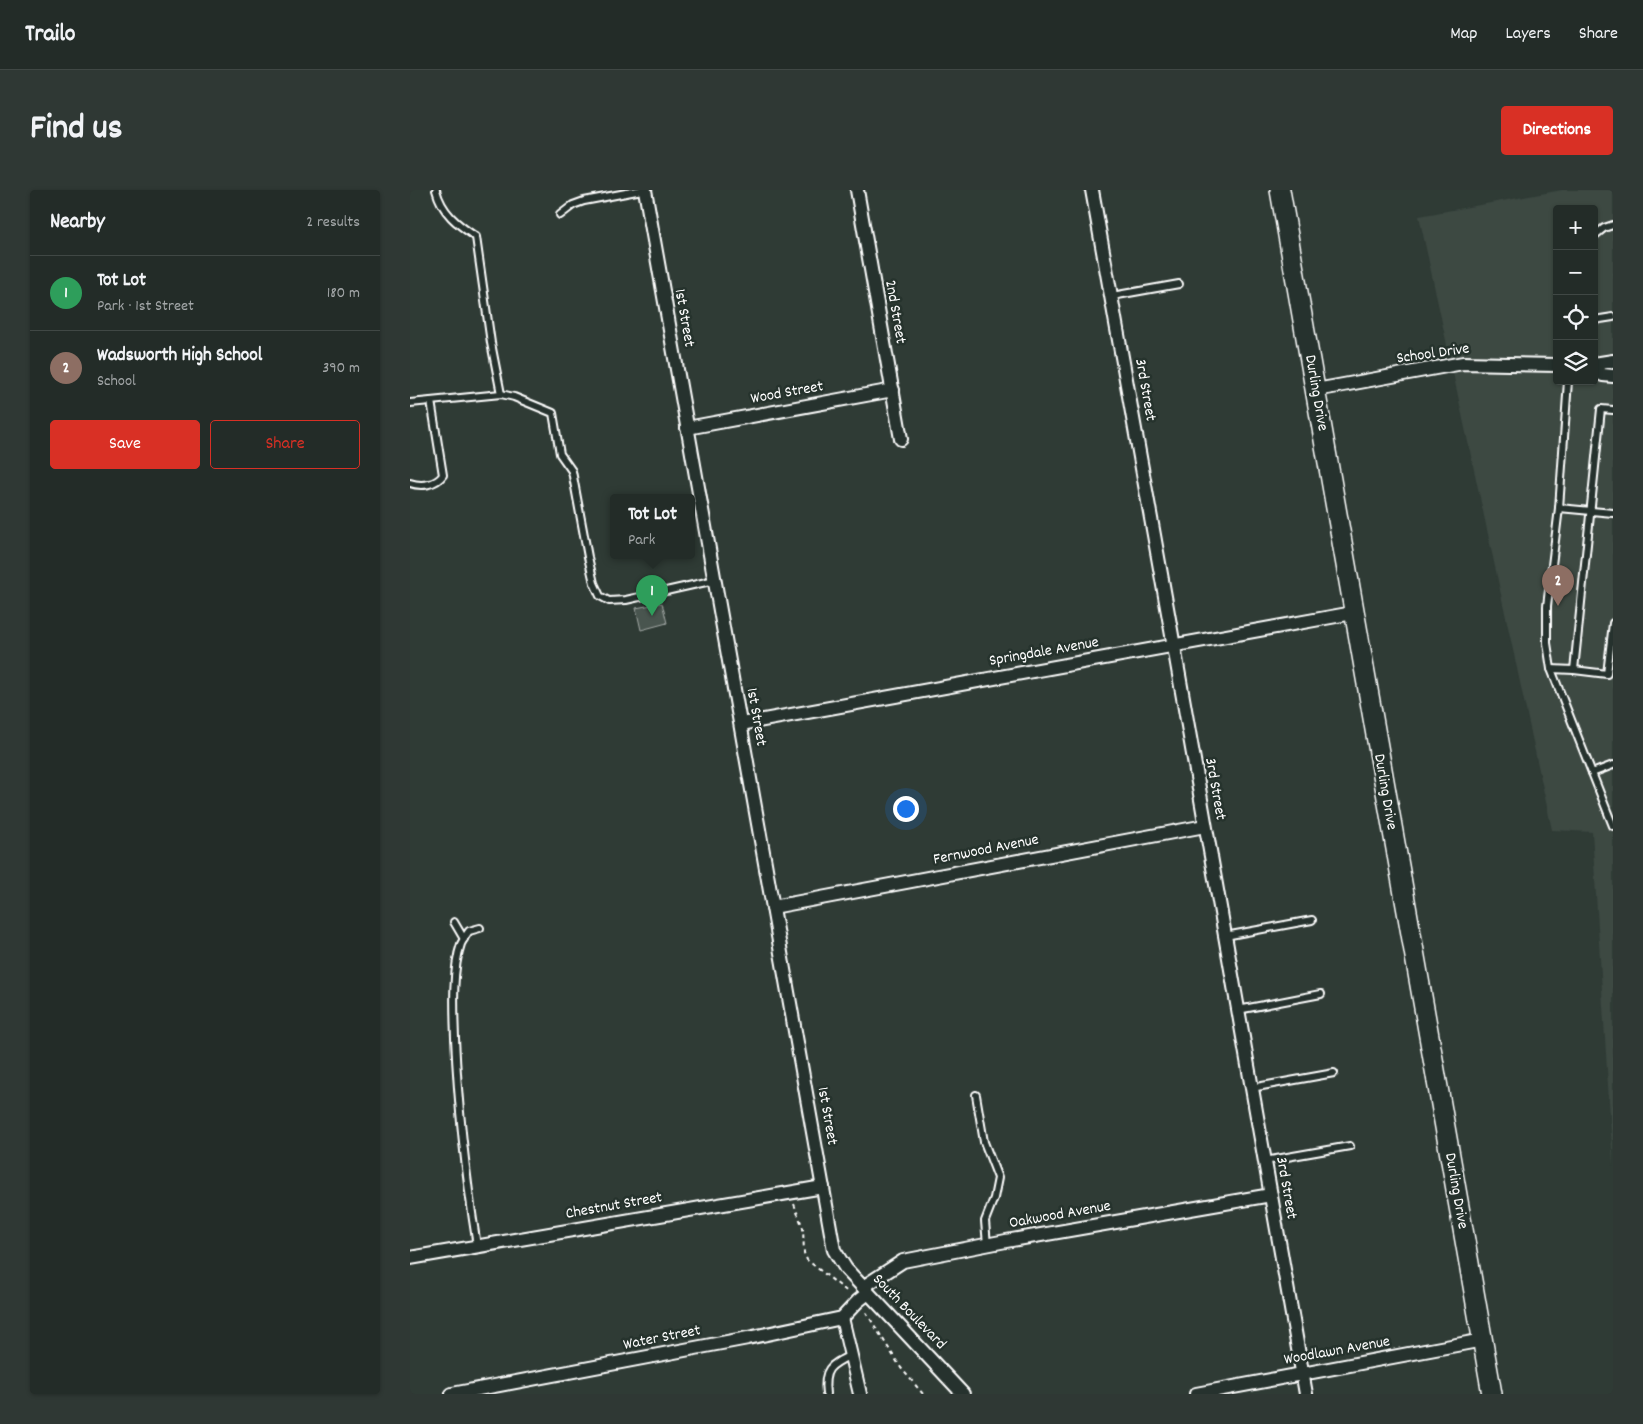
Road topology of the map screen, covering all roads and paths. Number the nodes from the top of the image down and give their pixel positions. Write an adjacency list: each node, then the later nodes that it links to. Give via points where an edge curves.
1 (436, 190): 21 (lane, via 446,213 476,237)
2 (644, 190): 6 (lane, via 584,201); 25 (street, 1st Street)
3 (857, 190): 19 (street, 2nd Street)
4 (1092, 190): 10 (street, 3rd Street)
5 (1280, 190): 20 (street, Durling Drive)
6 (560, 215)
7 (1613, 225): 8 (lane)
8 (1598, 233)
9 (1179, 284): 10 (lane)
10 (1112, 296): 34 (street, 3rd Street)
11 (1613, 317): 12 (lane)
12 (1598, 319)
13 (1613, 361): 14 (street)
14 (1598, 363)
15 (1553, 365): 20 (street, School Drive, via 1463,363)
16 (1598, 372): 17 (street)
17 (1613, 376)
18 (1568, 385): 28 (lane)
19 (893, 390): 25 (street, Wood Street); 26 (street, 2nd Street)
20 (1316, 390): 32 (street, Durling Drive)
21 (501, 394): 22 (lane); 31 (lane, via 554,413 560,454 572,471 592,574 600,596 609,601 626,600)
22 (431, 401): 23 (lane); 27 (lane, via 443,475 424,485)
23 (410, 403)
24 (1613, 410): 29 (lane, via 1601,409)
25 (687, 428): 31 (street, 1st Street)
26 (901, 439)
27 (410, 483)
28 (1559, 508): 29 (lane); 35 (lane, via 1547,606)
29 (1590, 511): 30 (lane); 36 (lane)
30 (1613, 513)
31 (715, 580): 37 (street, 1st Street)
32 (1353, 613): 34 (street, Springdale Avenue); 65 (street, Durling Drive)
33 (1613, 623): 36 (lane, via 1607,674)
34 (1174, 645): 37 (street, Springdale Avenue); 40 (street, 3rd Street)
35 (1551, 669): 36 (lane); 39 (lane)
36 (1574, 670)
37 (741, 724): 42 (street, 1st Street)
38 (1613, 765): 39 (lane)
39 (1592, 773): 41 (lane)
40 (1205, 826): 42 (street, Fernwood Avenue); 46 (street, 3rd Street)
41 (1613, 826)
42 (773, 907): 55 (street, 1st Street)
43 (1312, 920): 46 (lane)
44 (454, 922): 47 (lane)
45 (480, 928): 47 (lane, via 469,931)
46 (1224, 936): 49 (street, 3rd Street)
47 (464, 939): 59 (lane, via 454,999 455,1043)
48 (1321, 994): 49 (lane)
49 (1238, 1010): 51 (street, 3rd Street)
50 (1334, 1072): 51 (lane)
51 (1252, 1088): 54 (street, 3rd Street)
52 (976, 1095): 58 (lane, via 984,1142 998,1178 994,1198 984,1220)
53 (1350, 1146): 54 (lane)
54 (1264, 1161): 57 (street, 3rd Street)
55 (823, 1187): 56 (street, Chestnut Street); 60 (street, 1st Street)
56 (788, 1193): 59 (street, Chestnut Street); 63 (path, via 802,1223 806,1260)
57 (1271, 1195): 58 (street, Oakwood Avenue); 67 (street, 3rd Street)
58 (987, 1244): 62 (street, Oakwood Avenue, via 903,1261)
59 (477, 1246): 61 (street, Chestnut Street)
60 (834, 1250): 62 (street, South Boulevard)
61 (410, 1258)
62 (866, 1290): 63 (street); 73 (street, South Boulevard)
63 (858, 1301): 64 (street); 72 (path)
64 (842, 1318): 66 (street); 68 (street, Water Street)
65 (1483, 1340): 67 (street, Woodlawn Avenue); 76 (street, Durling Drive)
66 (852, 1354): 70 (lane, via 829,1368); 71 (street)
67 (1302, 1373): 74 (street, Woodlawn Avenue); 75 (street, 3rd Street)
68 (502, 1389): 69 (street, Water Street)
69 (452, 1394)
70 (826, 1394)
71 (860, 1394)
72 (923, 1394)
73 (963, 1394)
74 (1196, 1394)
75 (1306, 1394)
76 (1492, 1394)

